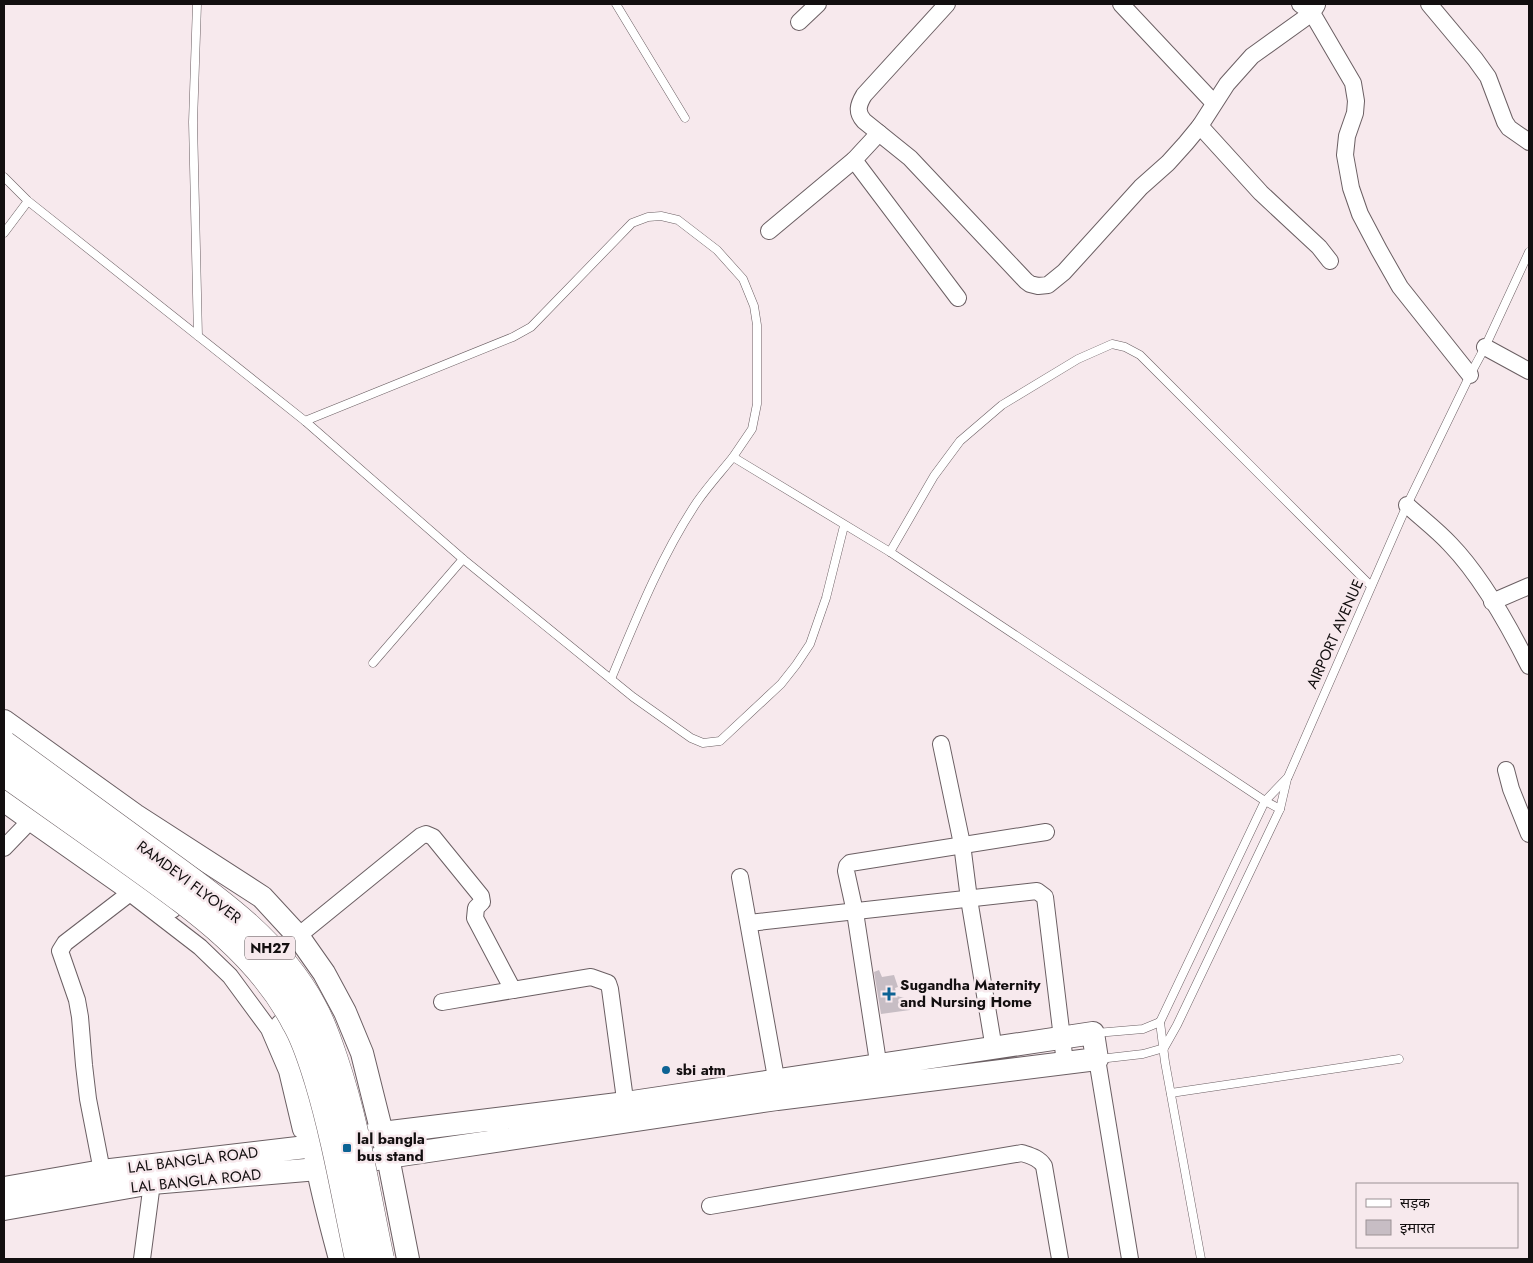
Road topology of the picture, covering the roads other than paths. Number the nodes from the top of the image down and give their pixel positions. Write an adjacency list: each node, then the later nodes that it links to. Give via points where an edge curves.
1 (197, 4): 22 (lane, via 193,122)
2 (616, 4): 10 (lane)
3 (818, 4): 8 (street)
4 (947, 4): 12 (street, via 859,104 860,116)
5 (1430, 4): 13 (street, via 1488,78 1509,128)
6 (1130, 7): 9 (street)
7 (1310, 7): 9 (street, via 1252,56); 25 (street, via 1353,83 1356,101 1345,156 1360,214 1400,287)
8 (799, 22)
9 (1214, 103): 11 (street)
10 (685, 118)
11 (1200, 126): 12 (street, via 1064,272 1048,284 1038,286 1026,281 910,158); 20 (street, via 1261,193)
12 (879, 133): 14 (street)
13 (1529, 142)
14 (854, 160): 17 (street); 21 (street)
15 (4, 177): 16 (lane)
16 (28, 201): 18 (lane); 22 (lane)
17 (769, 231)
18 (4, 233)
19 (1529, 252): 23 (lane, AIRPORT AVENUE)
20 (1330, 261)
21 (958, 298)
22 (198, 336): 26 (lane)
23 (1486, 347): 24 (street); 25 (lane, AIRPORT AVENUE)
24 (1529, 371)
25 (1470, 374): 28 (lane, AIRPORT AVENUE)
26 (304, 421): 27 (lane, via 530,328 632,223 662,216 678,220 717,250 743,279 754,306 758,404 752,429); 31 (lane)
27 (733, 457): 29 (lane); 37 (lane, via 683,525 662,564)
28 (1407, 505): 32 (lane, AIRPORT AVENUE); 34 (street, via 1450,543)
29 (844, 526): 30 (lane); 37 (lane, via 826,598 810,644 781,684 720,741 703,743 692,738)
30 (890, 552): 32 (lane, via 934,476 960,442 1002,405 1078,359 1112,344 1140,356); 45 (lane)
31 (463, 559): 35 (lane); 37 (lane)
32 (1372, 586): 43 (lane, AIRPORT AVENUE)
33 (1529, 586): 34 (street)
34 (1492, 602): 36 (street)
35 (373, 663)
36 (1529, 666)
37 (611, 679)
38 (4, 721): 58 (street, via 135,815 262,897)
39 (941, 744): 51 (street)
40 (4, 745): 86 (highway, RAMDEVI FLYOVER / NH27, bridge, via 236,916 264,941 294,978 313,1007 342,1081)
41 (1506, 770): 50 (street)
42 (4, 772): 85 (highway, RAMDEVI FLYOVER / NH27, bridge, via 191,906 256,965 283,1000 309,1050 321,1088)
43 (1288, 777): 45 (lane, AIRPORT AVENUE); 47 (lane)
44 (4, 790): 75 (street, via 228,950 270,1003 292,1042 303,1082)
45 (1265, 801): 47 (lane); 61 (lane, AIRPORT AVENUE)
46 (4, 804): 48 (street)
47 (1280, 809): 64 (lane)
48 (29, 822): 52 (street); 54 (street)
49 (1046, 832): 51 (street)
50 (1529, 834)
51 (962, 844): 55 (street); 56 (street, via 850,863 846,871)
52 (4, 848)
53 (740, 877): 57 (street)
54 (130, 893): 75 (street, via 200,947 230,976 254,1007 269,1029 287,1071); 78 (street, via 65,943 60,951 77,1000 88,1099)
55 (969, 899): 56 (street); 63 (street, via 1037,891 1044,897); 65 (street)
56 (855, 912): 57 (street); 69 (street)
57 (749, 924): 70 (street)
58 (298, 936): 59 (street, via 426,834 433,837 481,896 476,918); 74 (street, via 324,973 345,1012 362,1053)
59 (513, 990): 60 (street); 72 (street, via 591,977 608,983)
60 (442, 1002)
61 (1160, 1022): 62 (lane, via 1143,1029); 64 (lane)
62 (1093, 1034): 63 (street); 66 (street)
63 (1062, 1038): 65 (street); 68 (street)
64 (1164, 1048): 66 (lane, via 1143,1054); 71 (lane)
65 (994, 1049): 69 (street)
66 (1097, 1059): 68 (street); 89 (street)
67 (1399, 1059): 71 (lane)
68 (1064, 1063): 69 (street)
69 (880, 1075): 70 (street)
70 (778, 1090): 72 (street)
71 (1171, 1093): 90 (lane)
72 (627, 1112): 73 (street)
73 (501, 1129): 74 (street, LAL BANGLA ROAD); 76 (street, LAL BANGLA ROAD)
74 (382, 1133): 75 (street, LAL BANGLA ROAD); 76 (street)
75 (310, 1146): 77 (street); 78 (street, LAL BANGLA ROAD)
76 (388, 1157): 77 (street, LAL BANGLA ROAD); 87 (street)
77 (318, 1169): 79 (street, LAL BANGLA ROAD); 84 (street)
78 (102, 1171): 80 (street, LAL BANGLA ROAD)
79 (152, 1183): 82 (street, LAL BANGLA ROAD); 83 (street)
80 (4, 1188)
81 (710, 1206): 88 (street, via 1022,1153 1041,1161 1044,1166)
82 (4, 1209)
83 (142, 1259)
84 (340, 1259)
85 (359, 1259)
86 (380, 1259)
87 (408, 1259)
88 (1060, 1259)
89 (1130, 1259)
90 (1201, 1259)

